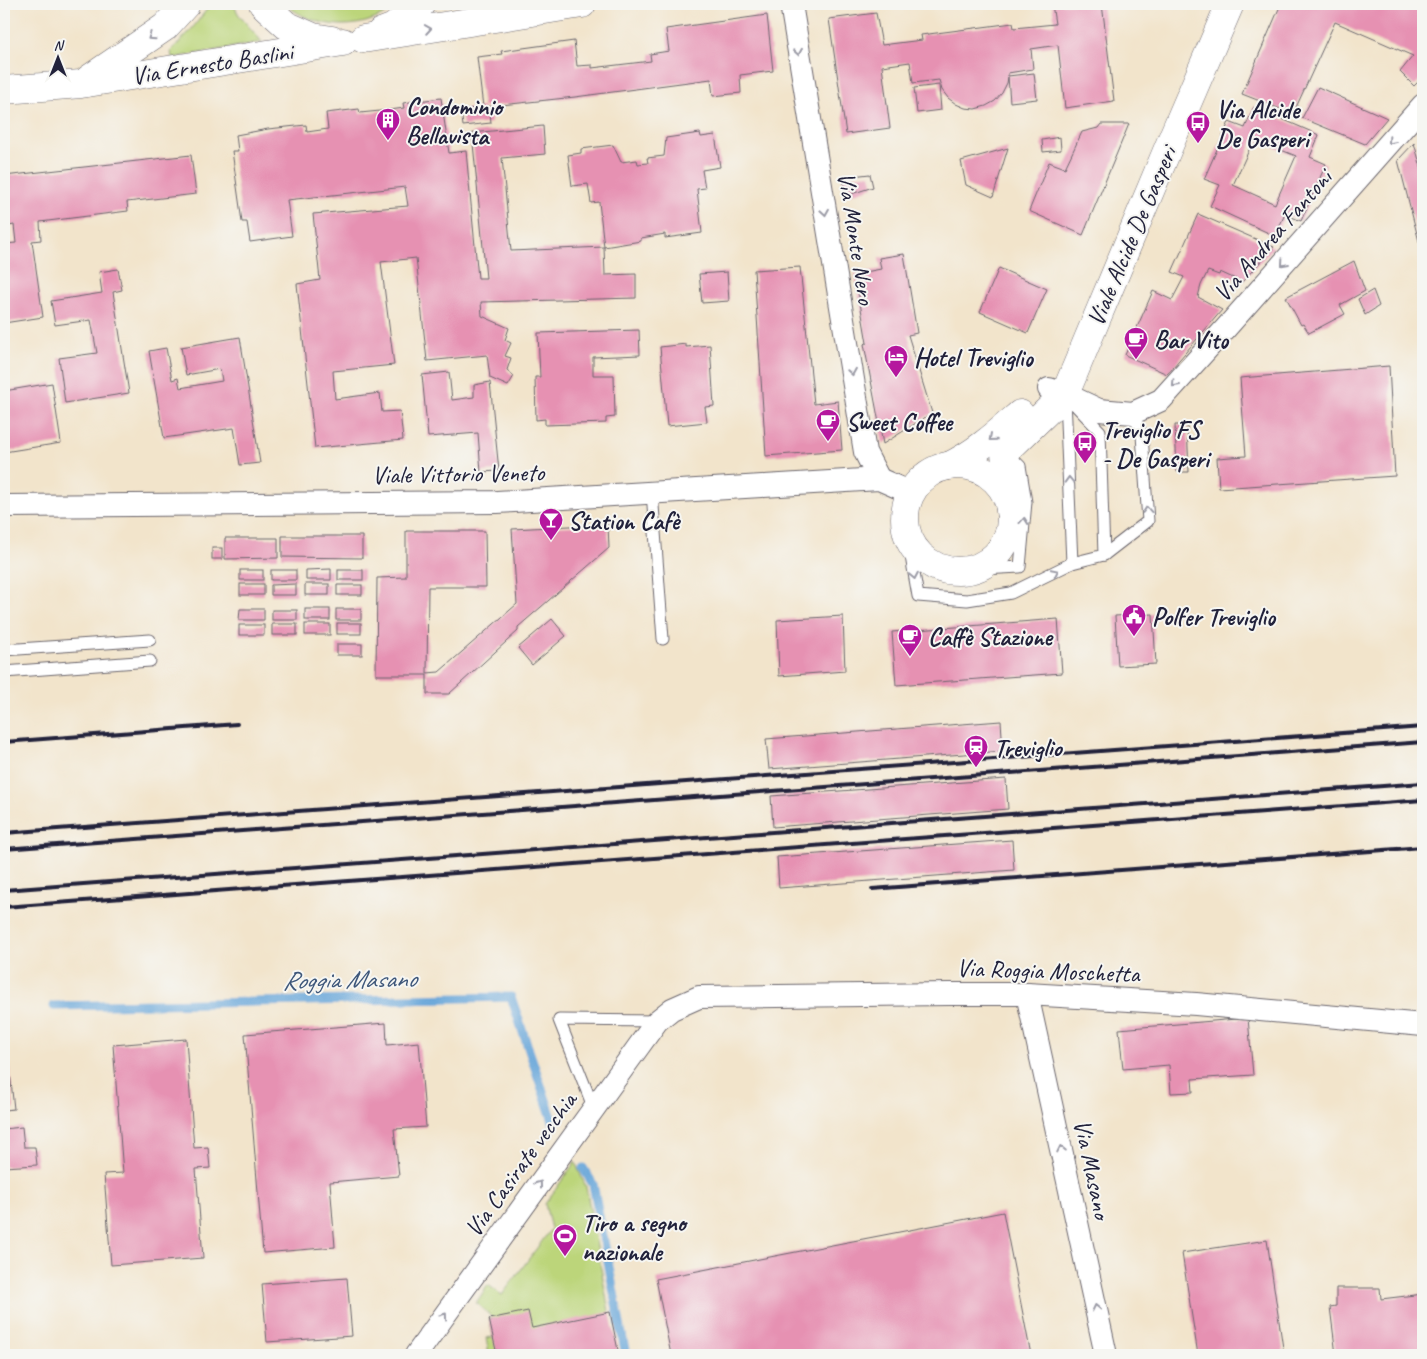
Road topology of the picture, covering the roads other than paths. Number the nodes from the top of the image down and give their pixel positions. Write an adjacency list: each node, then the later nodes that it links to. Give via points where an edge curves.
1 (186, 4): 8 (street, Via Ernesto Baslini, one-way to 8, via 165,27)
2 (263, 4): 7 (street, via 286,25 313,38)
3 (421, 4): 7 (street, via 394,27)
4 (582, 4): 7 (street, one-way to 4)
5 (791, 4): 15 (street, Via Monte Nero, one-way to 15, via 865,452)
6 (1230, 4): 11 (street, Viale Alcide De Gasperi, via 1081,359)
7 (353, 41): 8 (street, Via Ernesto Baslini)
8 (81, 84): 9 (street, Via Ernesto Baslini)
9 (4, 90)
10 (1423, 105): 12 (street, Via Andrea Fantoni, one-way to 12, via 1161,400)
11 (1057, 392): 12 (street, Via Andrea Fantoni, via 1099,410); 13 (street, Viale Alcide De Gasperi); 14 (street, Viale Alcide De Gasperi, one-way to 14); 21 (lane, via 1100,431); 22 (lane, one-way to 11)
12 (1133, 413): 21 (lane, one-way to 12, via 1148,521 1142,435)
13 (1005, 452): 19 (street); 23 (lane, one-way to 13, via 1020,567 1026,502 1020,466)
14 (949, 466): 17 (street, via 934,470); 19 (street, via 972,466 990,476 1004,491)
15 (879, 479): 16 (street, Viale Vittorio Veneto); 17 (street, Viale Vittorio Veneto)
16 (652, 492): 18 (street, Viale Vittorio Veneto, via 497,502); 24 (lane)
17 (911, 493): 20 (street, via 906,506)
18 (4, 506)
19 (1010, 511): 23 (street, via 1007,537 999,551 986,562)
20 (906, 528): 22 (lane, one-way to 22, via 918,596 968,600 1011,593); 23 (street, via 914,548 930,563 944,569)
21 (1104, 554): 22 (lane)
22 (1072, 563)
23 (965, 570)
24 (663, 639)
25 (150, 640): 26 (lane)
26 (4, 650)
27 (150, 661): 28 (lane)
28 (4, 672)
29 (1027, 994): 30 (street, Via Roggia Moschetta, via 699,997); 31 (street, Via Roggia Moschetta, via 1196,1004); 34 (street, Via Masano, one-way to 29)
30 (664, 1015): 32 (street, Via Casirate vecchia); 32 (lane, via 559,1020)
31 (1423, 1025)
32 (594, 1109): 33 (street, Via Casirate vecchia, one-way to 32)
33 (416, 1355)
34 (1106, 1355)

